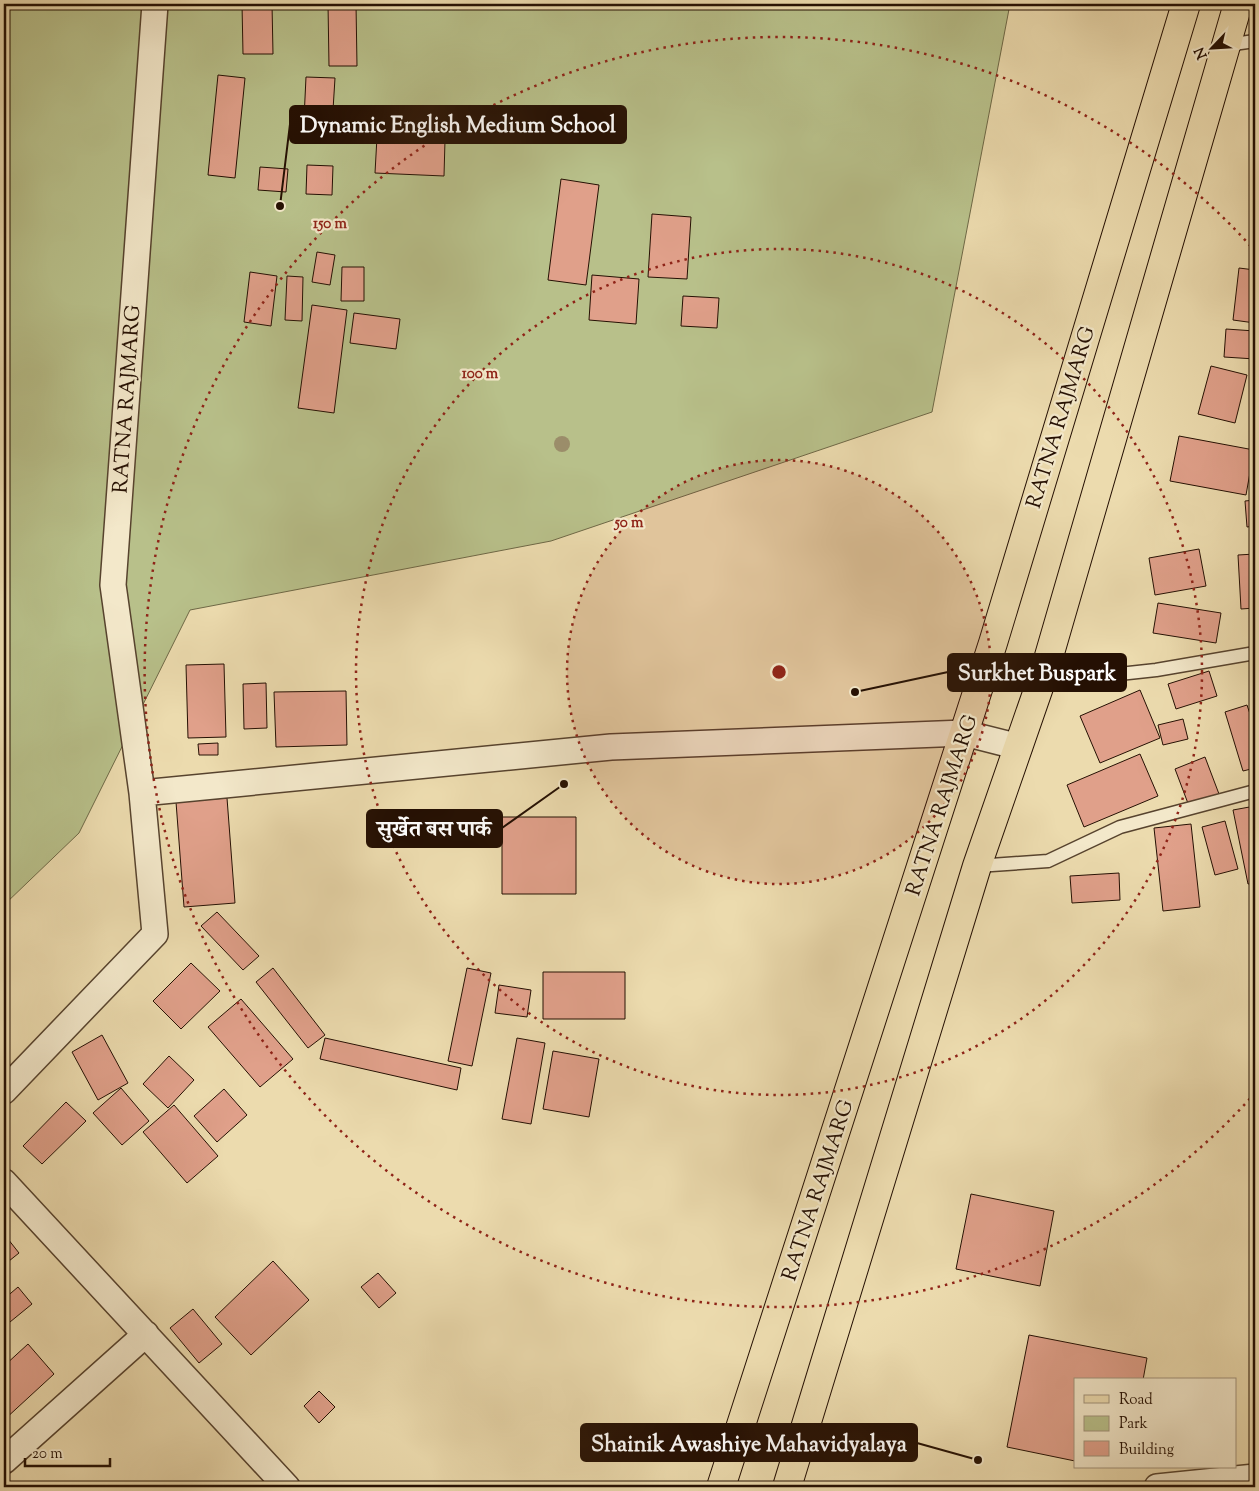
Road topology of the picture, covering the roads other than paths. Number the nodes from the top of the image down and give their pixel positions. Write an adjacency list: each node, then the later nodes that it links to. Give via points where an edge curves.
1 (155, 4): 11 (street, RATNA RAJMARG, via 113,585)
2 (1186, 4): 8 (main road, RATNA RAJMARG)
3 (1238, 4): 5 (main road)
4 (1255, 41): 5 (lane)
5 (1226, 45): 7 (main road)
6 (1255, 654): 7 (lane, via 1101,676)
7 (1045, 670): 9 (main road)
8 (964, 732): 9 (street); 11 (street, via 611,747); 19 (main road, RATNA RAJMARG)
9 (1019, 747): 12 (main road)
10 (1255, 791): 12 (lane, via 1120,827 1048,861)
11 (142, 793): 13 (street, RATNA RAJMARG, via 155,934)
12 (977, 866): 20 (main road)
13 (4, 1091)
14 (4, 1182): 15 (street)
15 (146, 1334): 16 (street); 18 (street)
16 (4, 1460)
17 (1255, 1477): 21 (street)
18 (287, 1487)
19 (721, 1487)
20 (788, 1487)
21 (1157, 1487)

